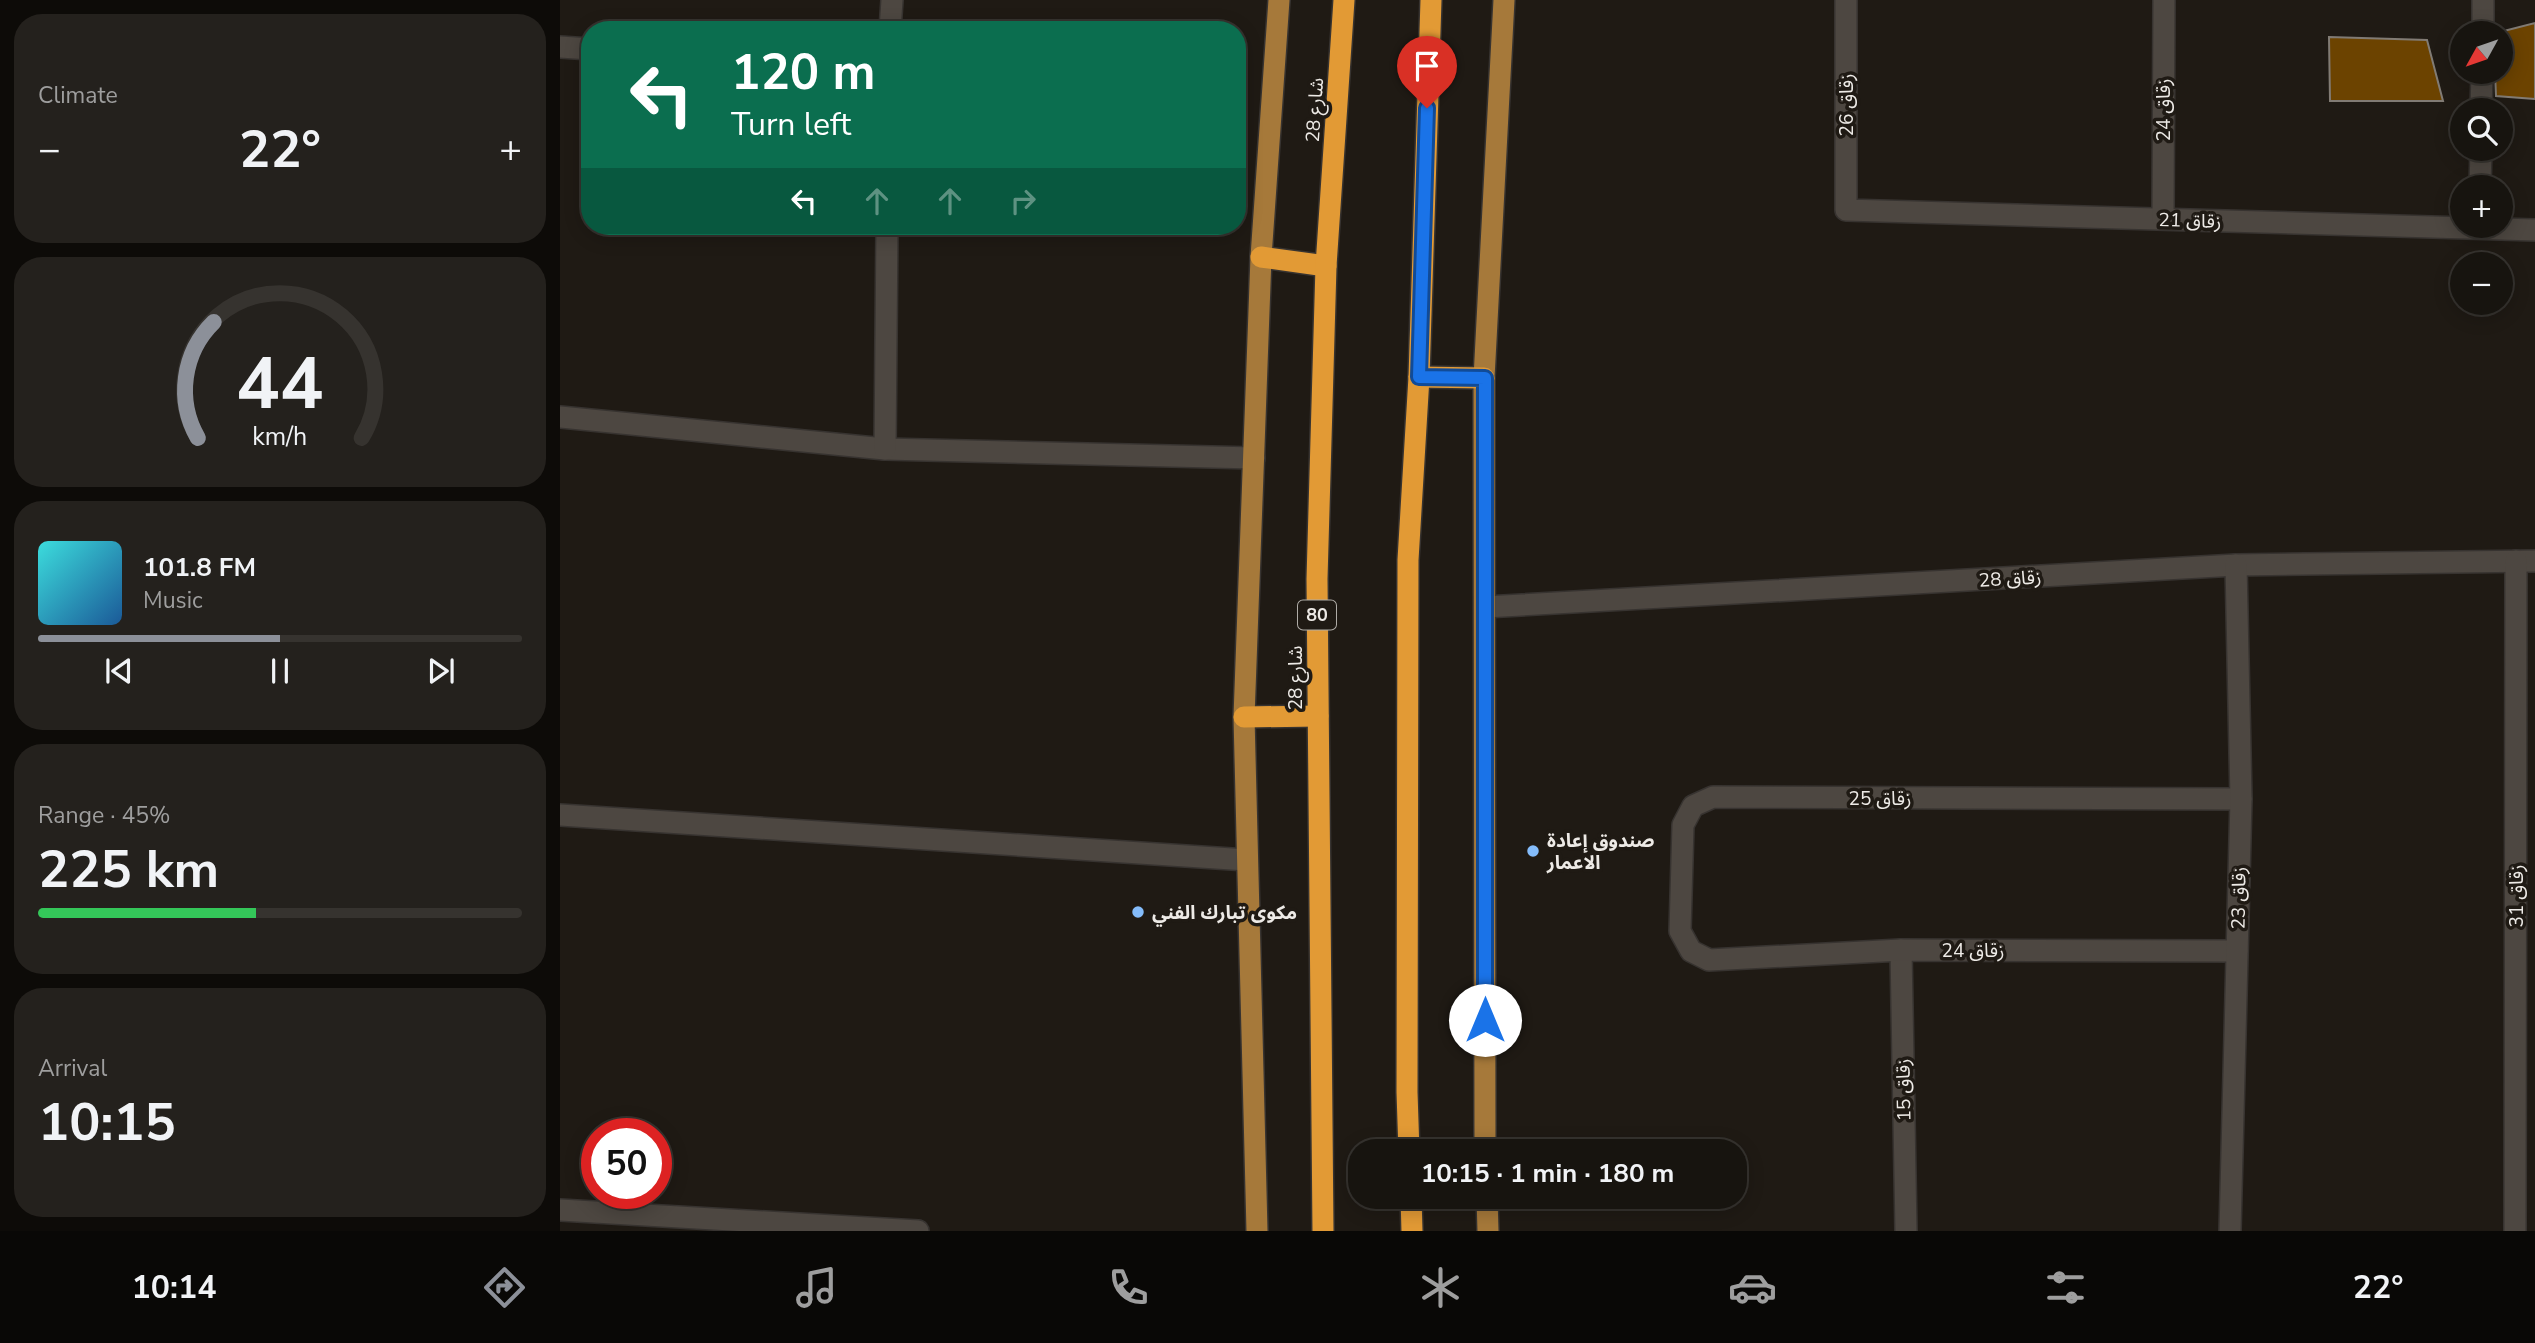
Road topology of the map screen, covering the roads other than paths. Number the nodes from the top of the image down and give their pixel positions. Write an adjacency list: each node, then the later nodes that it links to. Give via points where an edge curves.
1 (892, 0): 9 (street)
2 (1279, 0): 19 (main road)
3 (1344, 0): 20 (highway, شارع 28 / 80)
4 (1431, 0): 21 (highway)
5 (1504, 0): 22 (main road)
6 (1846, 0): 13 (street, زقاق 26)
7 (2164, 0): 14 (street, زقاق 24)
8 (2483, 0): 10 (street)
9 (891, 21)
10 (2483, 21)
11 (560, 47): 12 (street)
12 (581, 49)
13 (1846, 210): 14 (street, زقاق 21)
14 (2163, 219): 15 (street, زقاق 21)
15 (2450, 226)
16 (2513, 229): 17 (street, زقاق 21)
17 (2535, 230)
18 (887, 235): 24 (street)
19 (1261, 257): 20 (highway); 25 (main road)
20 (1326, 266): 29 (highway, شارع 28 / 80)
21 (1419, 377): 22 (highway); 37 (highway, via 1408,574)
22 (1485, 378): 28 (main road)
23 (560, 417): 24 (street)
24 (885, 449): 25 (street)
25 (1254, 458): 30 (main road)
26 (2526, 561): 27 (street, زقاق 28); 50 (street, زقاق 31)
27 (2236, 565): 28 (street, زقاق 28); 31 (street, زقاق 23)
28 (1485, 607): 38 (main road)
29 (1318, 716): 30 (highway); 45 (highway, شارع 28 / 80)
30 (1244, 718): 33 (main road)
31 (2241, 799): 35 (street, زقاق 23); 36 (street, زقاق 25, via 1713,797 1693,806 1683,825 1680,931 1691,951)
32 (560, 815): 33 (street)
33 (1247, 860): 44 (main road)
34 (1901, 950): 35 (street, زقاق 24); 36 (street, زقاق 24); 48 (street, زقاق 15)
35 (2237, 951): 49 (street, زقاق 23)
36 (1709, 960)
37 (1409, 1139)
38 (1485, 1139)
39 (1411, 1209): 46 (highway)
40 (1487, 1209): 47 (main road)
41 (560, 1210): 42 (street)
42 (880, 1230): 43 (street)
43 (918, 1231)
44 (1257, 1231)
45 (1323, 1231)
46 (1412, 1231)
47 (1488, 1231)
48 (1906, 1231)
49 (2230, 1231)
50 (2515, 1231)

